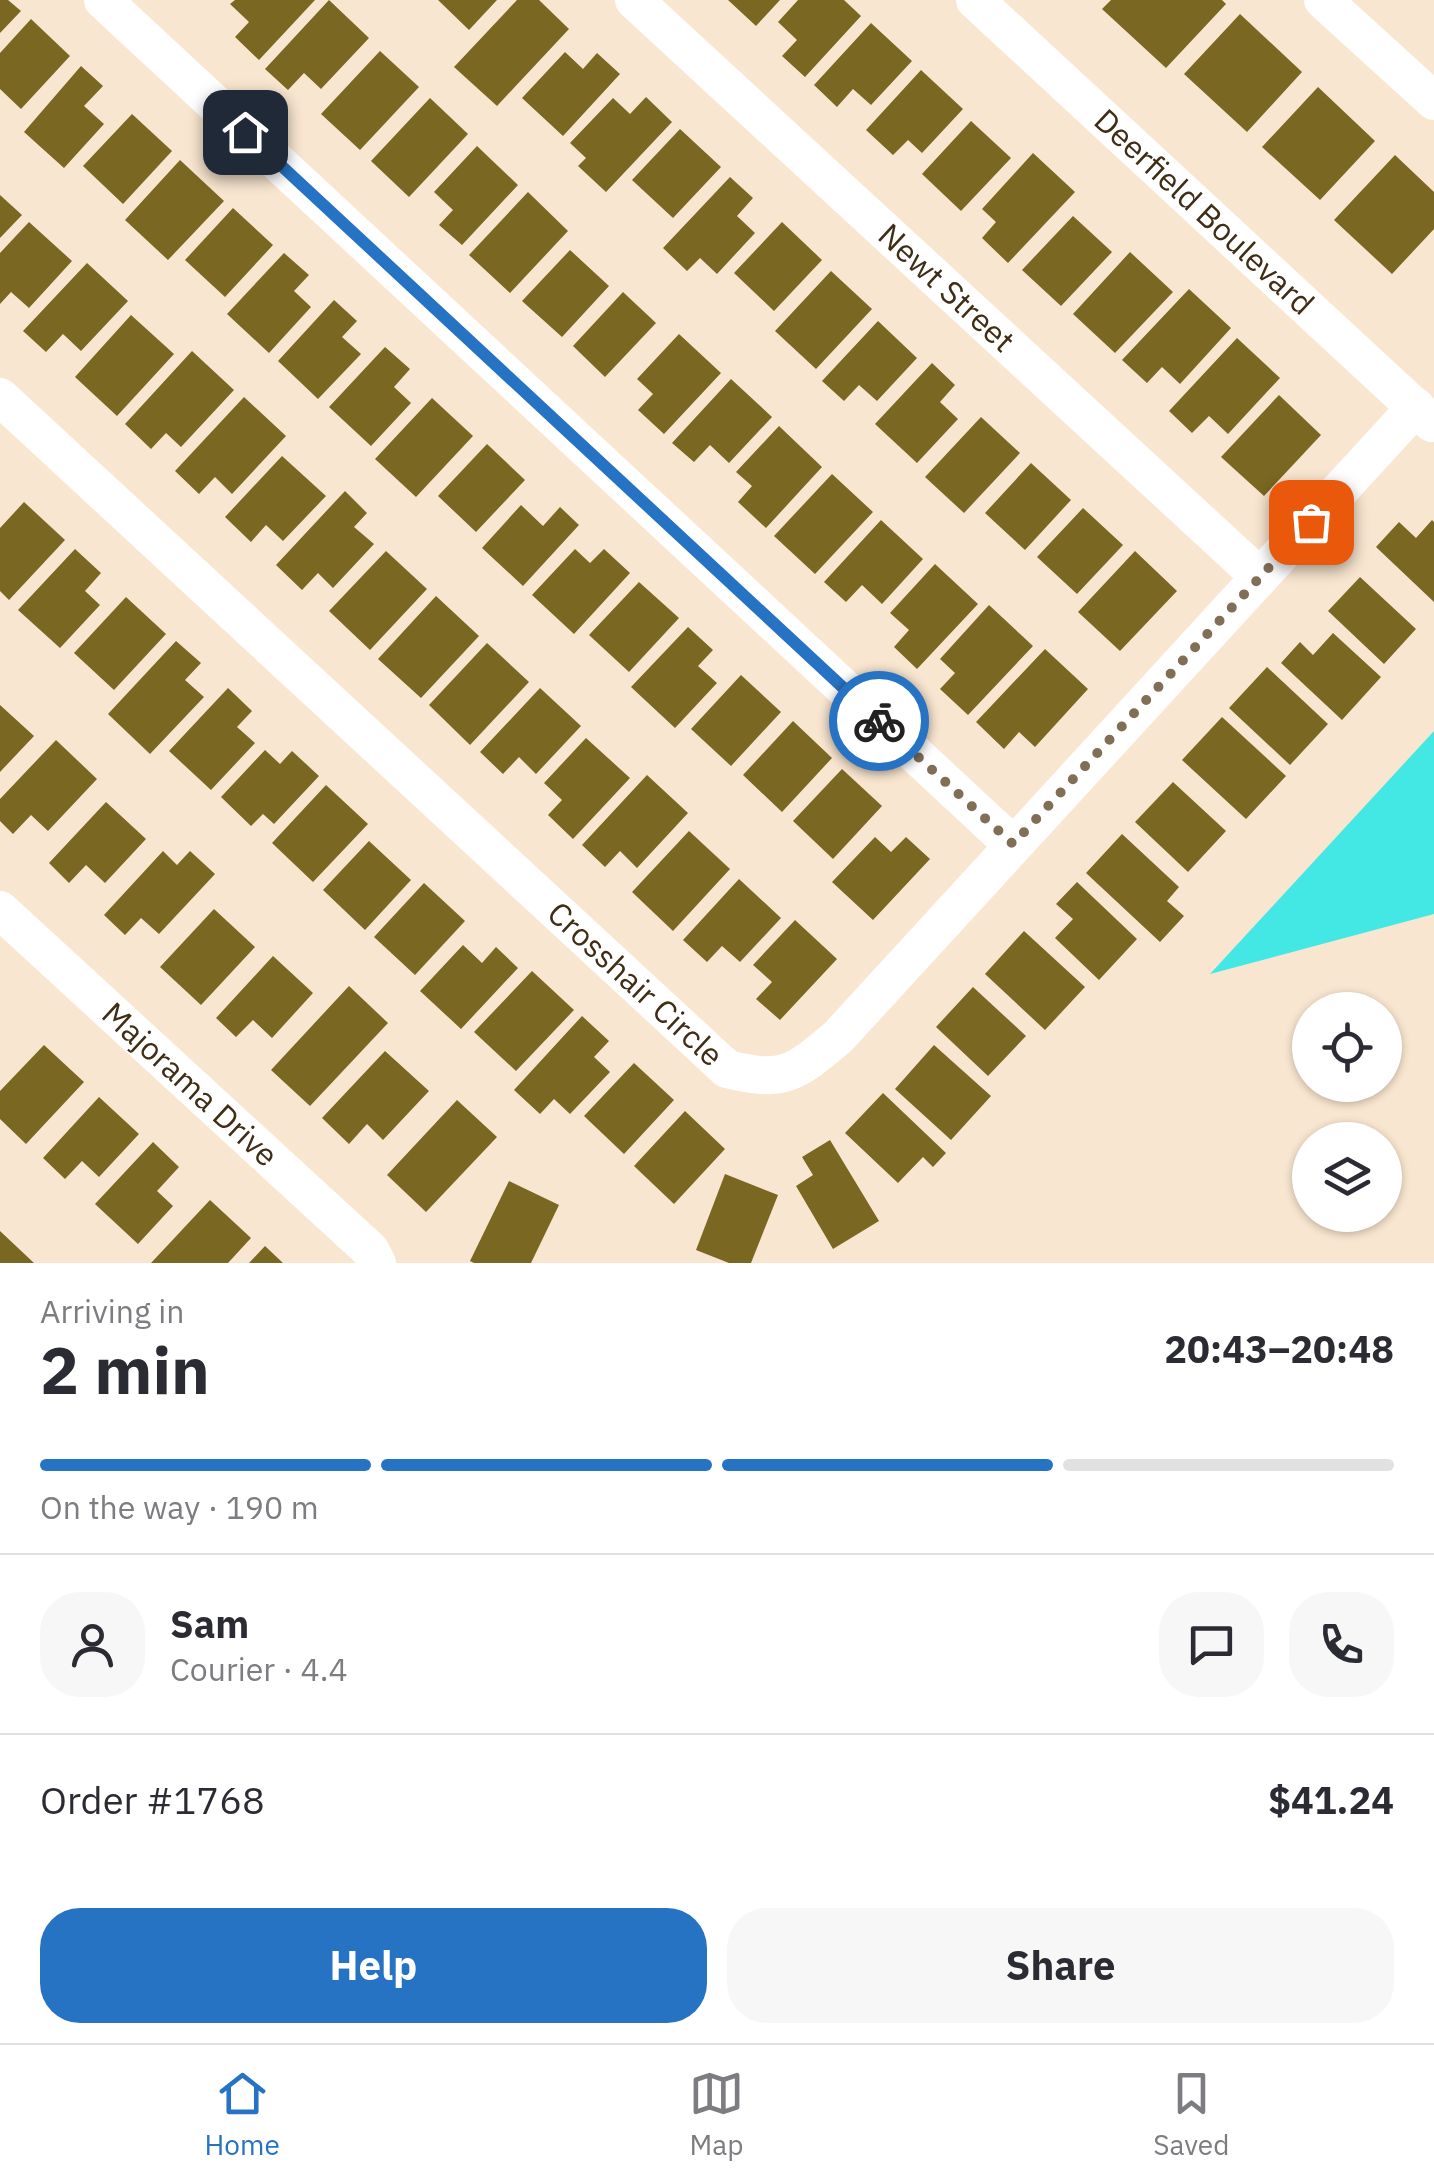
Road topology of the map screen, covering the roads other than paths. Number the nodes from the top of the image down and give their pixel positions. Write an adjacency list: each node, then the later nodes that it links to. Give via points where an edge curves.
1 (103, 0): 9 (street)
2 (634, 0): 8 (street, Newt Street)
3 (975, 0): 7 (street, Deerfield Boulevard)
4 (1324, 0): 5 (street)
5 (1434, 101)
6 (0, 397): 9 (street, Crosshair Circle, via 727,1069 767,1078 797,1071 838,1036)
7 (1425, 416): 8 (street, Crosshair Circle)
8 (1260, 578): 9 (street, Crosshair Circle)
9 (1013, 844)
10 (0, 910): 11 (street, Majorama Drive)
11 (377, 1263)

